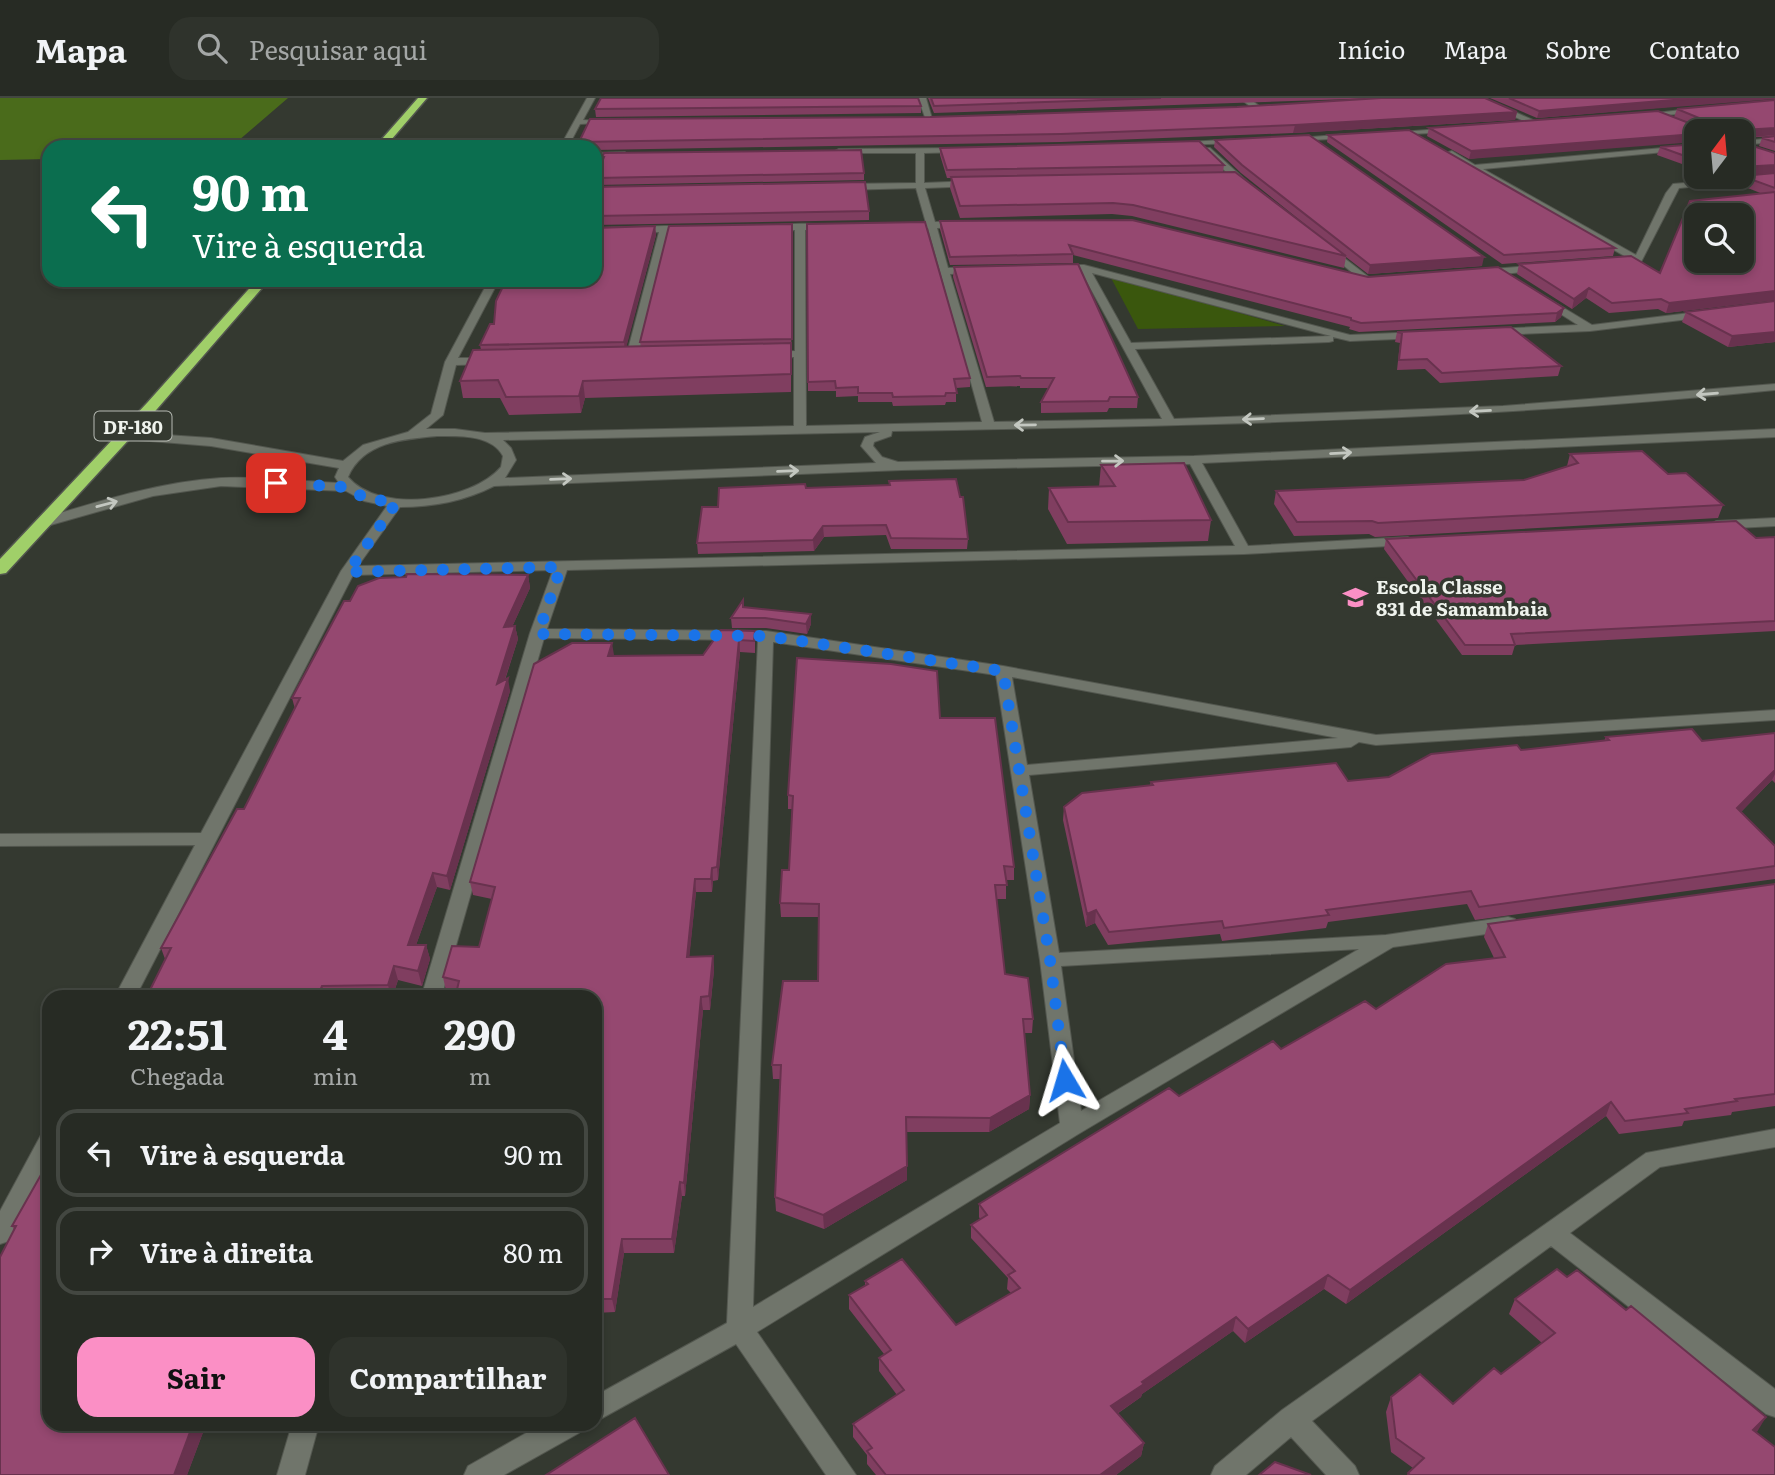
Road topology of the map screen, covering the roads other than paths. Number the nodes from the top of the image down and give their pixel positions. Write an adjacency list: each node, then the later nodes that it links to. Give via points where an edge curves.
1 (423, 98): 27 (highway)
2 (591, 98): 15 (street)
3 (922, 98): 14 (street)
4 (1243, 98): 9 (street)
5 (1478, 98): 19 (street)
6 (1273, 109): 9 (street)
7 (1708, 109): 10 (street)
8 (1248, 110): 9 (street)
9 (1261, 110)
10 (1654, 114): 11 (street); 18 (street)
11 (1628, 117)
12 (943, 119): 14 (street)
13 (916, 120): 14 (street)
14 (930, 120)
15 (578, 122): 16 (street); 28 (street)
16 (618, 122)
17 (1551, 123): 19 (street)
18 (1677, 123)
19 (1538, 124): 20 (street)
20 (1512, 126)
21 (1461, 129): 22 (street)
22 (1409, 132): 23 (street); 34 (street)
23 (1385, 134)
24 (1360, 135): 25 (street)
25 (1311, 138): 26 (street); 40 (street)
26 (1283, 139)
27 (386, 140)
28 (568, 140)
29 (1775, 140): 33 (street)
30 (1241, 141): 31 (street)
31 (1200, 142): 32 (street); 46 (street)
32 (1174, 143)
33 (1754, 143)
34 (1431, 144)
35 (1684, 148): 45 (street)
36 (976, 149): 37 (street)
37 (920, 150): 41 (street); 50 (street)
38 (1442, 150): 45 (street)
39 (1754, 150): 43 (street)
40 (1329, 151)
41 (825, 152)
42 (636, 154): 44 (street)
43 (1764, 154)
44 (602, 155)
45 (1475, 167): 63 (street)
46 (1236, 177): 48 (street); 52 (street)
47 (1775, 177): 63 (street, via 1676,186)
48 (1222, 178)
49 (989, 184): 50 (street)
50 (920, 186): 51 (street); 54 (street)
51 (839, 187)
52 (1258, 194)
53 (974, 224): 54 (street)
54 (933, 225): 55 (street); 70 (street)
55 (893, 226)
56 (840, 227): 58 (street)
57 (759, 228): 58 (street)
58 (800, 228): 86 (street)
59 (664, 229): 60 (street); 61 (street); 90 (street)
60 (705, 229)
61 (602, 231)
62 (1312, 237): 76 (street)
63 (1638, 260): 65 (street)
64 (1488, 263): 71 (street)
65 (1596, 263)
66 (1555, 267): 71 (street)
67 (1084, 268): 68 (street); 84 (street); 85 (street)
68 (1045, 269)
69 (994, 270): 70 (street)
70 (943, 271): 96 (street)
71 (1500, 271): 73 (street); 75 (street)
72 (1341, 273): 76 (street)
73 (1473, 273)
74 (1380, 279): 76 (street)
75 (1511, 279)
76 (1367, 280)
77 (257, 287): 102 (highway, DF-180)
78 (490, 287): 92 (street)
79 (1534, 293): 81 (street)
80 (1722, 312): 81 (street)
81 (1590, 328): 82 (street)
82 (1483, 333)
83 (1430, 335): 84 (street)
84 (1350, 338): 85 (street)
85 (1129, 346): 95 (street)
86 (799, 354): 87 (street); 97 (street)
87 (757, 355)
88 (646, 357): 90 (street)
89 (618, 358): 90 (street)
90 (632, 358)
91 (507, 360): 92 (street)
92 (452, 362): 94 (street)
93 (1775, 387): 95 (street, one-way to 95, via 1587,405)
94 (438, 415): 99 (street); 101 (street)
95 (1170, 422): 96 (street, one-way to 96)
96 (989, 426): 98 (street)
97 (800, 429): 98 (street); 103 (street)
98 (901, 429): 106 (street, via 869,440 867,446 878,460)
99 (454, 432): 101 (street); 103 (street)
100 (1775, 433): 104 (street, one-way to 100)
101 (413, 434): 105 (street, via 370,446)
102 (125, 435): 105 (street, via 211,442); 111 (highway, DF-180)
103 (484, 436): 107 (street, via 508,451 510,461)
104 (1194, 460): 106 (street, one-way to 104); 114 (street)
105 (344, 465): 108 (street, via 341,477)
106 (902, 466): 107 (street, one-way to 106)
107 (492, 482): 109 (street, via 466,494)
108 (346, 487): 109 (street, via 365,498); 111 (street, one-way to 108, via 182,487 253,482)
109 (396, 503): 117 (street)
110 (1775, 522): 112 (street)
111 (42, 523): 116 (highway, DF-180)
112 (1705, 526)
113 (1426, 541): 114 (street)
114 (1244, 550): 115 (street)
115 (561, 567): 117 (street); 118 (street)
116 (0, 569)
117 (348, 572): 124 (street)
118 (538, 634): 119 (street); 130 (street)
119 (766, 636): 120 (street); 136 (street)
120 (1003, 671): 122 (street); 123 (street)
121 (1775, 715): 122 (street)
122 (1376, 740): 123 (street)
123 (1020, 771): 128 (street)
124 (208, 839): 125 (street); 129 (street)
125 (0, 840)
126 (1527, 922): 127 (street)
127 (1388, 941): 128 (street); 131 (street)
128 (1050, 960): 131 (street)
129 (128, 990)
130 (433, 990)
131 (1072, 1127): 136 (street)
132 (1775, 1138): 134 (street, via 1654,1159)
133 (42, 1154): 135 (street)
134 (1552, 1233): 137 (street); 139 (street)
135 (0, 1234)
136 (740, 1329): 138 (street); 144 (street)
137 (1775, 1405)
138 (602, 1406)
139 (1292, 1419): 145 (street); 146 (street)
140 (304, 1431): 142 (street)
141 (557, 1431): 143 (street)
142 (291, 1475)
143 (478, 1475)
144 (842, 1475)
145 (1225, 1475)
146 (1345, 1475)

